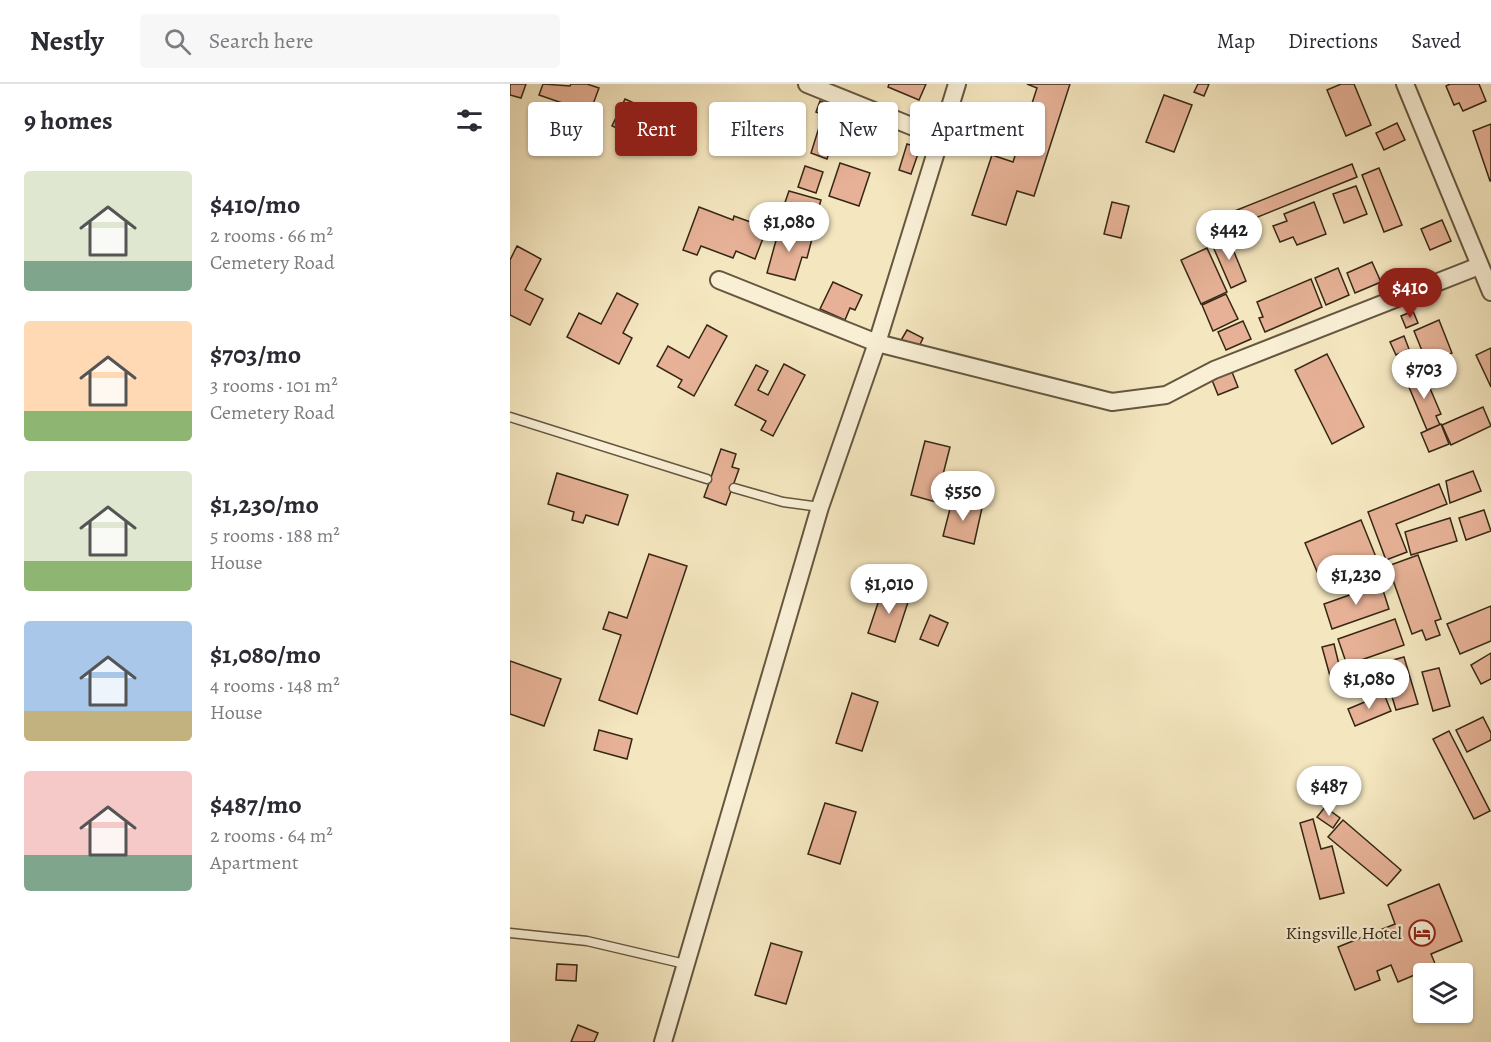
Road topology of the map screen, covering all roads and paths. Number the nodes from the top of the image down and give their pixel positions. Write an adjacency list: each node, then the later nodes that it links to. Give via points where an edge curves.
1 (807, 84): 5 (street)
2 (957, 84): 4 (street)
3 (1405, 84): 7 (street)
4 (952, 102)
5 (910, 126)
6 (935, 156): 10 (street)
7 (1479, 266): 9 (street); 10 (street, via 1214,370 1166,395 1143,399 1112,402)
8 (719, 280): 10 (street)
9 (1491, 289)
10 (877, 343): 14 (street)
11 (510, 417): 12 (lane)
12 (707, 479)
13 (734, 488): 14 (lane, via 783,502)
14 (820, 507): 16 (street)
15 (510, 933): 16 (lane, via 587,941)
16 (685, 964): 17 (street)
17 (663, 1042)

